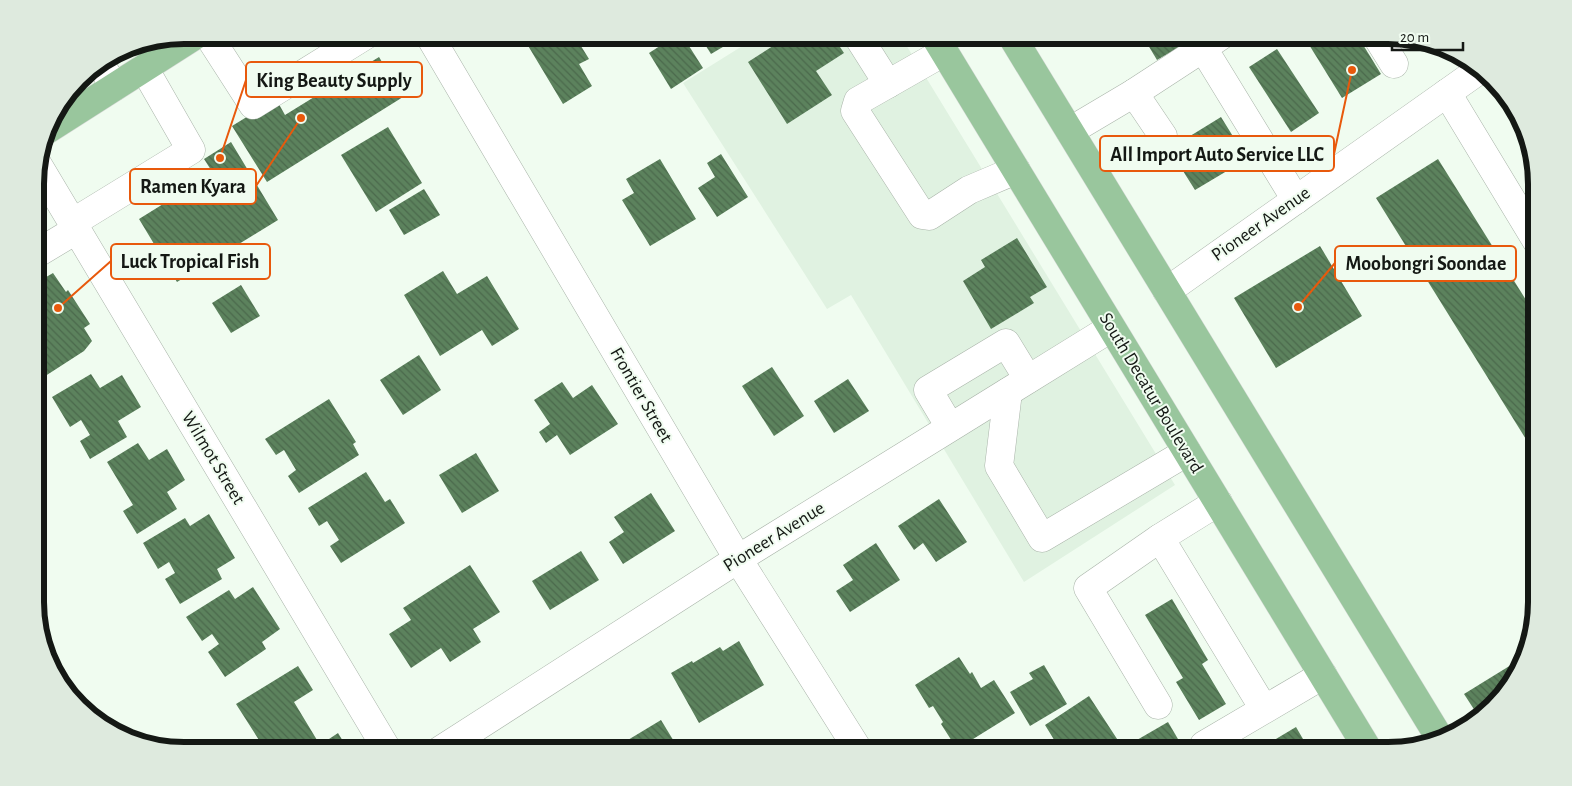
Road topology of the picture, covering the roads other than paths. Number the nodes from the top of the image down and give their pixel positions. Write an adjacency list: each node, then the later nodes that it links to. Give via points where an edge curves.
1 (182, 44): 13 (main road)
2 (214, 44): 3 (street, via 253,105)
3 (351, 44)
4 (435, 44): 36 (street, Frontier Street)
5 (863, 44): 16 (street)
6 (938, 44): 16 (street)
7 (940, 44): 23 (main road, South Decatur Boulevard)
8 (1017, 44): 21 (main road)
9 (1209, 44): 18 (street)
10 (1213, 44): 25 (street)
11 (1382, 44): 12 (street)
12 (1394, 64)
13 (144, 68): 17 (main road); 26 (street, via 191,150)
14 (104, 69): 17 (street)
15 (1475, 73): 19 (street, Pioneer Avenue)
16 (888, 84): 23 (street, via 858,101 855,111 922,216 929,216 969,190)
17 (114, 87): 20 (main road)
18 (1134, 93): 21 (street); 22 (street)
19 (1447, 93): 25 (street, Pioneer Avenue); 27 (street)
20 (57, 123)
21 (1070, 131): 29 (main road)
22 (1163, 136)
23 (1016, 170): 30 (main road, South Decatur Boulevard)
24 (44, 175): 26 (street, Wilmot Street)
25 (1296, 200): 29 (street, Pioneer Avenue)
26 (74, 226): 28 (street); 41 (street, Wilmot Street)
27 (1528, 227)
28 (44, 248)
29 (1167, 291): 40 (main road)
30 (1111, 328): 31 (street, Pioneer Avenue); 33 (main road, South Decatur Boulevard)
31 (1018, 386): 32 (street, Pioneer Avenue); 32 (street, via 1006,343 928,390); 33 (street, via 999,466 1042,538)
32 (950, 427): 36 (street, Pioneer Avenue)
33 (1187, 452): 34 (main road, South Decatur Boulevard)
34 (1218, 502): 35 (street); 37 (main road, South Decatur Boulevard)
35 (1160, 538): 38 (street, via 1088,588); 39 (street)
36 (738, 559): 42 (street, Pioneer Avenue); 43 (street, Frontier Street)
37 (1323, 675): 39 (street); 45 (main road, South Decatur Boulevard)
38 (1158, 706)
39 (1264, 709): 44 (street)
40 (1437, 733)
41 (383, 742)
42 (453, 742)
43 (852, 742)
44 (1209, 742)
45 (1364, 742)

